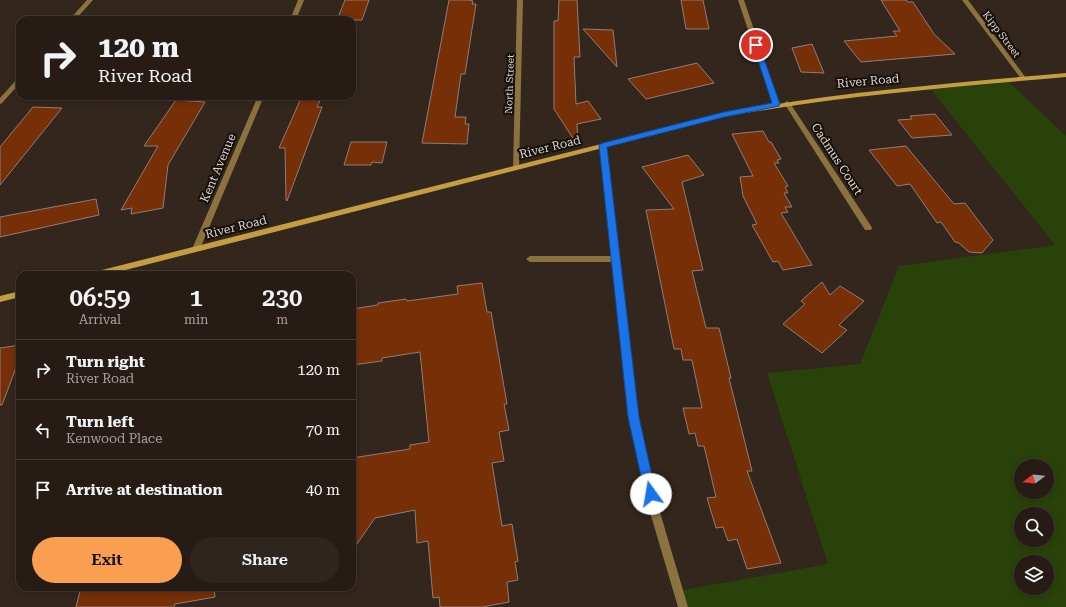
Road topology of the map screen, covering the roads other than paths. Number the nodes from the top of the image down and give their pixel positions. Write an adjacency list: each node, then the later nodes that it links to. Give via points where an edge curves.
1 (90, 0): 6 (street)
2 (301, 0): 7 (street)
3 (520, 0): 16 (street, North Street)
4 (741, 0): 14 (street)
5 (965, 0): 9 (street, Kipp Street)
6 (76, 16)
7 (295, 16)
8 (1066, 75): 9 (main road, River Road)
9 (1024, 79): 13 (main road, River Road, via 840,95)
10 (16, 84): 12 (street)
11 (259, 100): 18 (street, Kent Avenue)
12 (0, 102)
13 (787, 103): 14 (main road, River Road); 17 (street, Cadmus Court)
14 (776, 104): 15 (main road, River Road)
15 (603, 145): 16 (main road, River Road); 20 (street)
16 (516, 168): 18 (main road, River Road)
17 (868, 228)
18 (196, 249): 21 (main road, River Road)
19 (530, 259): 20 (street)
20 (616, 260): 24 (street, via 633,417 654,510)
21 (110, 271)
22 (16, 295): 23 (main road)
23 (0, 299)
24 (683, 607)

